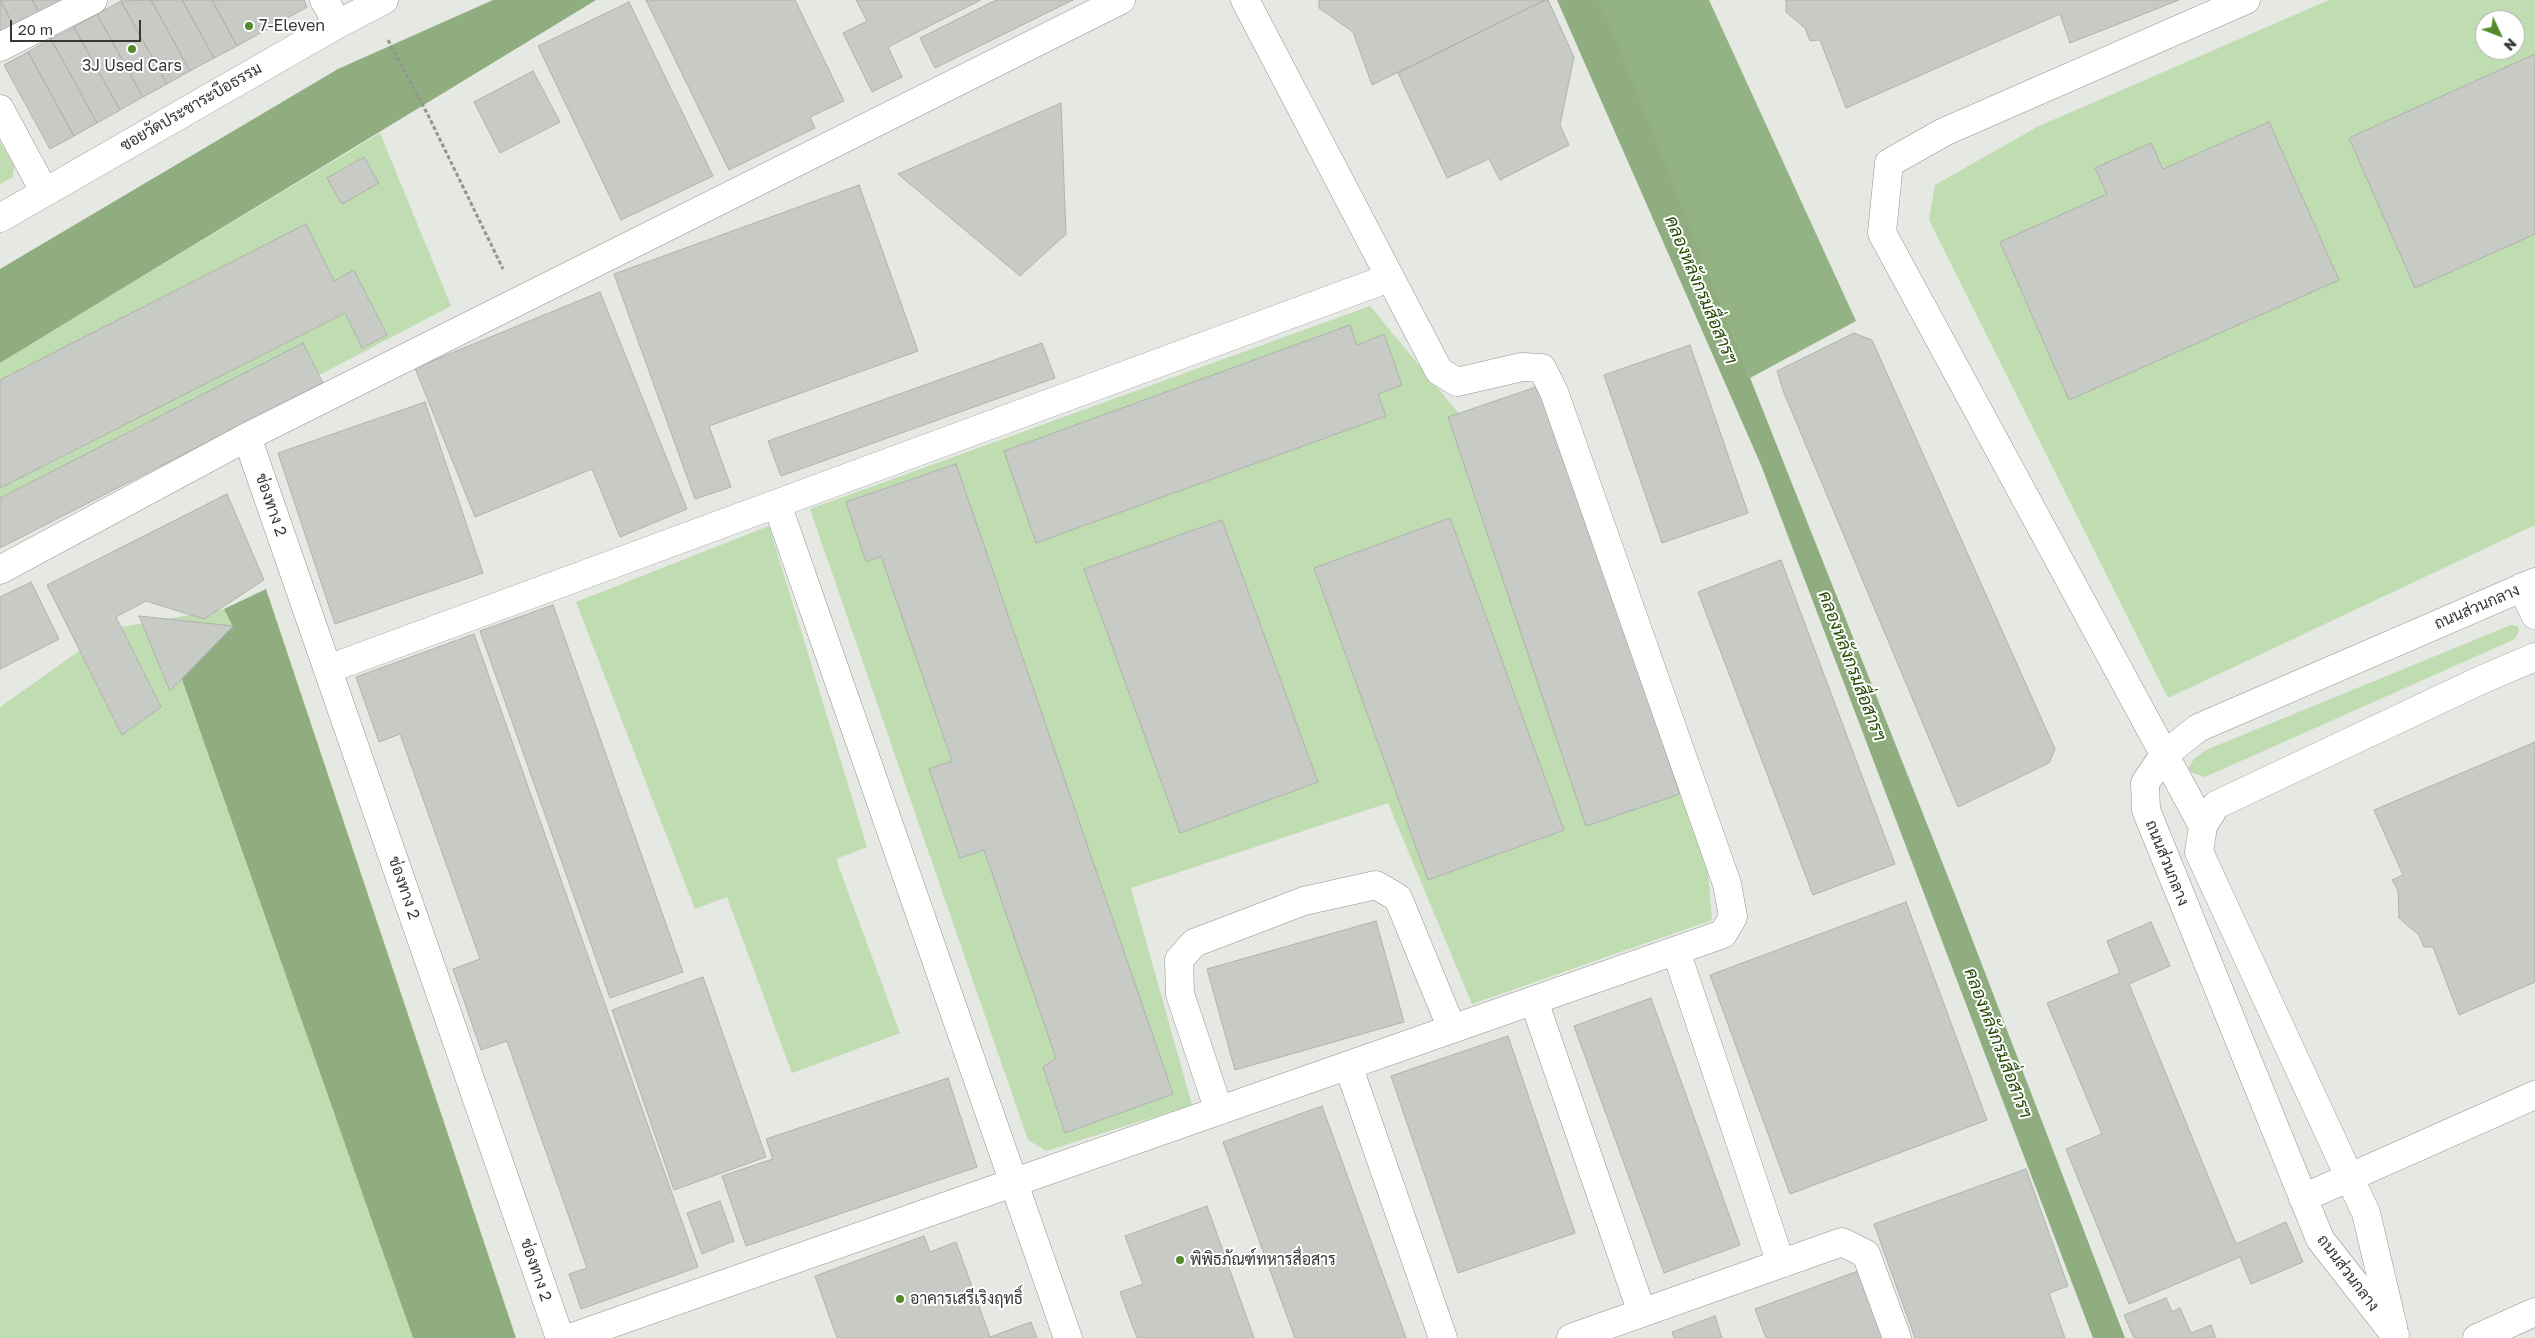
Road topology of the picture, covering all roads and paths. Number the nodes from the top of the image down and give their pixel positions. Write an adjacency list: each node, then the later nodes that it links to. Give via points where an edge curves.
1 (93, 0): 9 (street)
2 (324, 0): 7 (street)
3 (384, 0): 7 (street, ซอยวัดประชาระบือธรรม)
4 (1120, 0): 14 (street)
5 (1245, 0): 13 (street)
6 (2246, 0): 22 (street, via 1944,132 1889,163 1882,233)
7 (338, 24): 11 (street, ซอยวัดประชาระบือธรรม)
8 (386, 36): 14 (path)
9 (0, 47)
10 (0, 109): 11 (street)
11 (44, 191): 12 (street, ซอยวัดประชาระบือธรรม)
12 (0, 218)
13 (1388, 278): 16 (street); 24 (street, via 1438,370 1457,382 1522,366 1542,368 1554,392 1727,884 1733,917 1723,934)
14 (518, 301): 15 (street)
15 (248, 438): 17 (street); 21 (street, ช่องทาง 2)
16 (777, 504): 21 (street); 31 (street)
17 (0, 570)
18 (2529, 585): 19 (street); 22 (street, ถนนส่วนกลาง, via 2198,728)
19 (2535, 615)
20 (2535, 657): 23 (street, ถนนส่วนกลาง, via 2216,805)
21 (328, 669): 37 (street, ช่องทาง 2)
22 (2164, 755): 23 (street); 32 (street, ถนนส่วนกลาง, via 2145,783 2146,810)
23 (2203, 826): 30 (street, ถนนส่วนกลาง, via 2199,852)
24 (1676, 951): 25 (street); 33 (street)
25 (1534, 1001): 26 (street); 35 (street)
26 (1452, 1029): 27 (street); 29 (street, via 1398,898 1376,885 1304,900 1194,943 1179,960 1180,994)
27 (1348, 1065): 29 (street); 40 (street)
28 (2535, 1095): 30 (street)
29 (1219, 1111): 31 (street)
30 (2349, 1177): 32 (street); 36 (street, ถนนส่วนกลาง, via 2366,1213)
31 (1013, 1183): 38 (street); 39 (street)
32 (2303, 1198): 36 (street, ถนนส่วนกลาง, via 2320,1239)
33 (1781, 1264): 35 (street); 42 (street, via 1842,1242 1866,1254)
34 (2535, 1312): 43 (street)
35 (1642, 1313): 41 (street)
36 (2396, 1337)
37 (560, 1338)
38 (570, 1338)
39 (1068, 1338)
40 (1443, 1338)
41 (1571, 1338)
42 (1897, 1338)
43 (2477, 1338)

